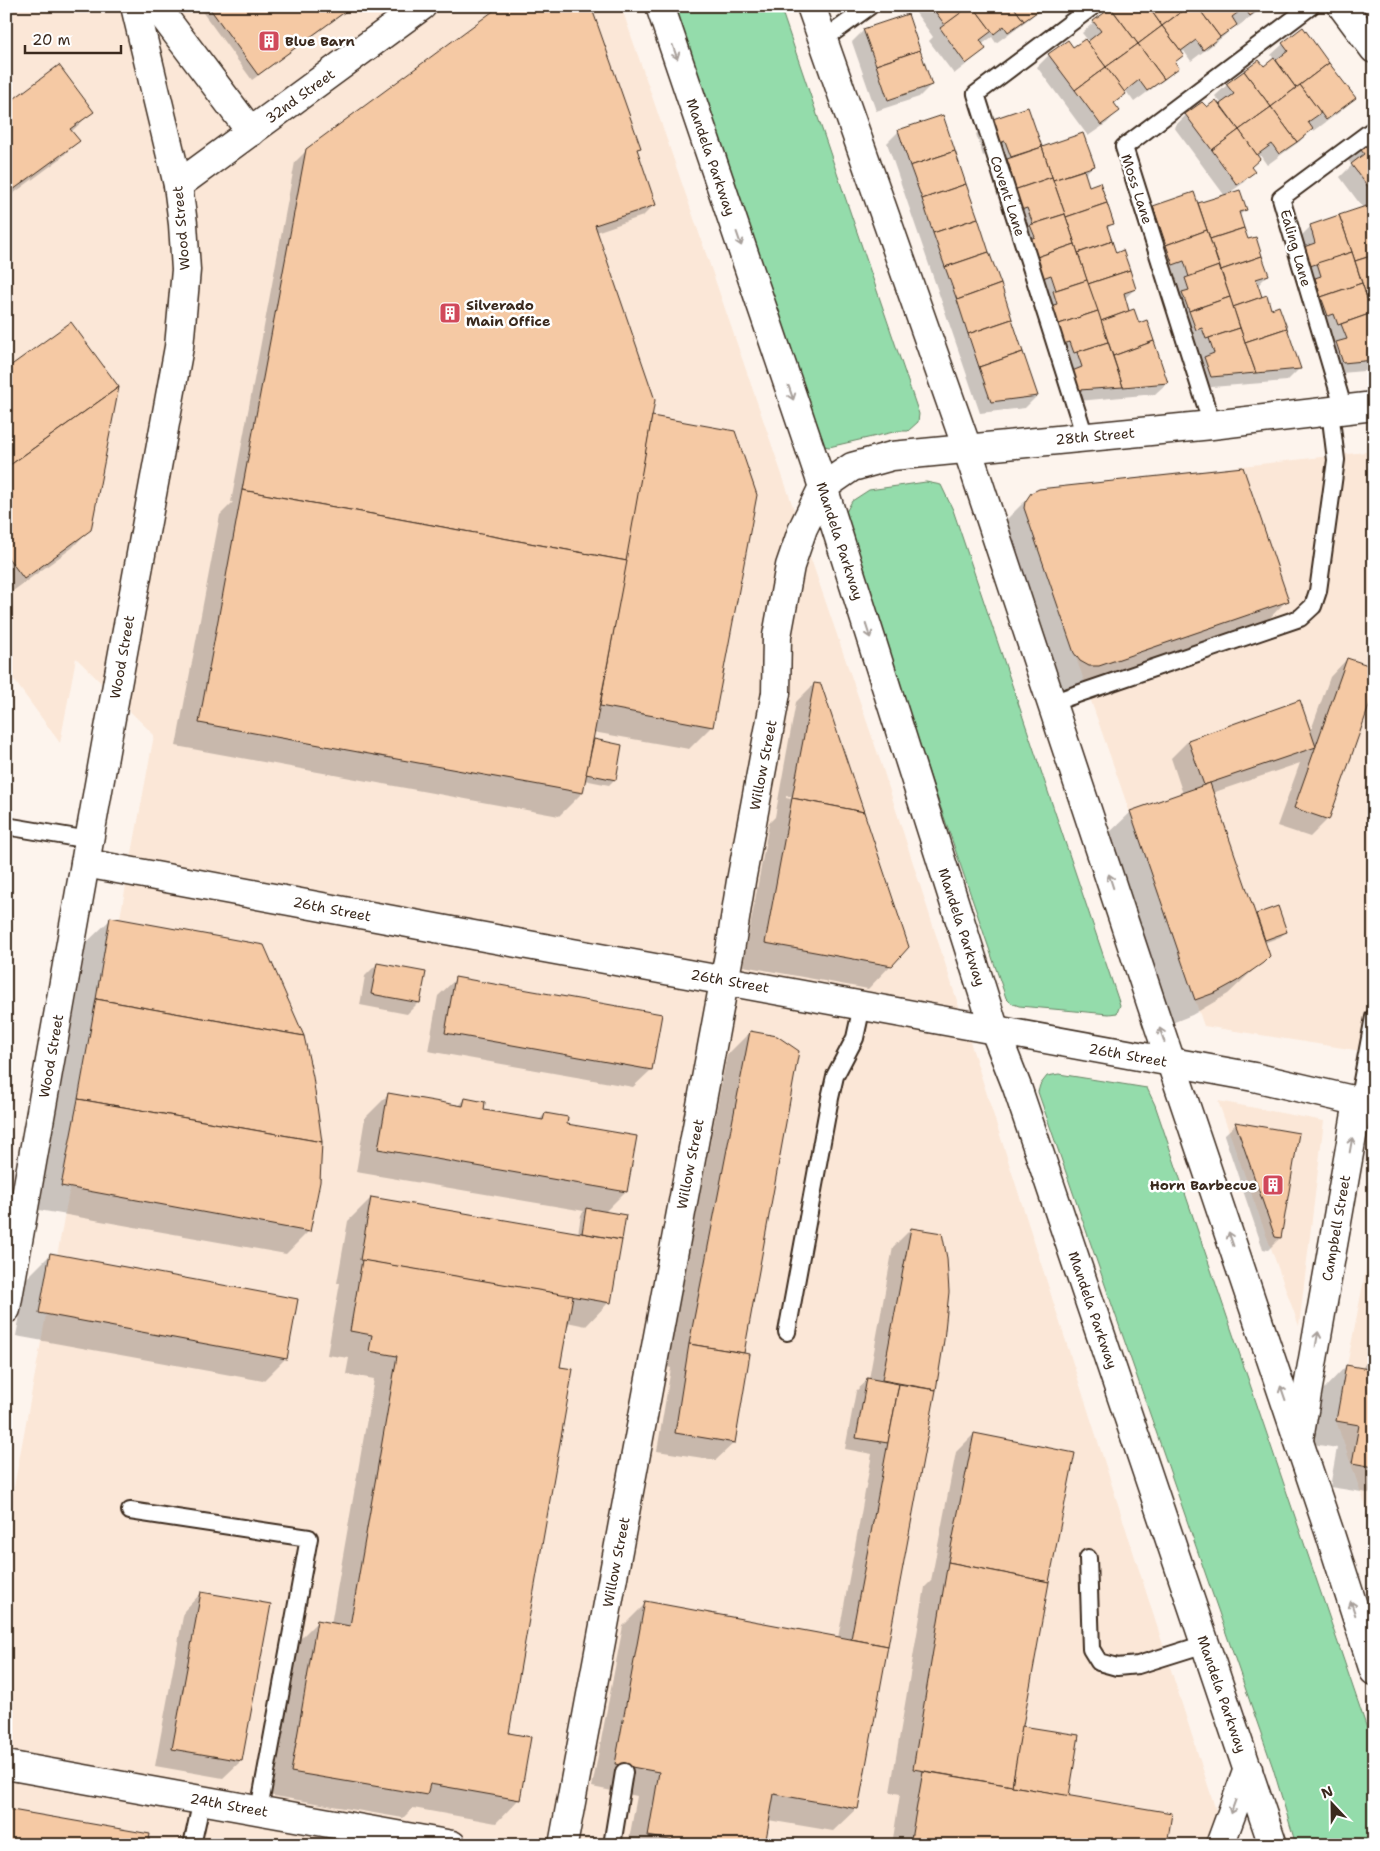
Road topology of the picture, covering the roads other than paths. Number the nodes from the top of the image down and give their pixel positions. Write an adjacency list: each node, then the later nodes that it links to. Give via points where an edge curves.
1 (135, 6): 14 (street, Wood Street)
2 (156, 6): 13 (street)
3 (422, 6): 13 (street, 32nd Street)
4 (660, 6): 20 (street, Mandela Parkway, one-way to 20)
5 (811, 6): 10 (street)
6 (870, 6): 10 (lane)
7 (1093, 6): 18 (lane, Covent Lane, via 976,94)
8 (1311, 6): 17 (lane, Moss Lane, via 1124,147)
9 (1342, 6): 11 (street)
10 (823, 40): 19 (street)
11 (1374, 49)
12 (1374, 129): 16 (lane, Ealing Lane, via 1281,198)
13 (251, 132): 14 (street, 32nd Street)
14 (178, 185): 23 (street, Wood Street, via 186,257 179,347)
15 (1374, 406): 16 (street, 28th Street)
16 (1337, 410): 17 (street, 28th Street); 21 (lane, via 1336,460 1318,591 1313,606 1300,618)
17 (1212, 425): 18 (street, 28th Street)
18 (1086, 437): 19 (street, 28th Street)
19 (967, 448): 20 (street, 28th Street, via 892,456 852,467); 21 (street)
20 (823, 487): 24 (street, Willow Street, via 803,528 790,566 777,636 776,693); 27 (street, Mandela Parkway, one-way to 27)
21 (1052, 703): 28 (street, one-way to 21)
22 (6, 826): 23 (lane)
23 (87, 852): 24 (street, 26th Street, via 457,932); 30 (street, Wood Street)
24 (725, 980): 25 (street, 26th Street); 44 (street, Willow Street)
25 (862, 1006): 27 (street, 26th Street); 31 (lane, via 855,1038 834,1076)
26 (1374, 1017): 29 (lane, Campbell Street)
27 (995, 1031): 28 (street, 26th Street); 35 (street, Mandela Parkway, via 1017,1087)
28 (1171, 1063): 29 (street, 26th Street, via 1254,1077); 32 (street, one-way to 28)
29 (1366, 1104): 32 (street, Campbell Street, one-way to 29)
30 (6, 1308)
31 (787, 1332)
32 (1298, 1439): 36 (street, one-way to 32)
33 (130, 1511): 41 (lane, via 309,1538)
34 (1088, 1558): 35 (lane, via 1091,1649 1099,1662 1117,1667 1138,1664)
35 (1205, 1644): 38 (street, Mandela Parkway)
36 (1374, 1671)
37 (6, 1765): 40 (street, 24th Street)
38 (1248, 1769): 46 (street, one-way to 46); 47 (street, Mandela Parkway)
39 (624, 1772): 45 (lane)
40 (202, 1800): 41 (street, 24th Street); 42 (lane)
41 (259, 1810): 43 (street, 24th Street)
42 (192, 1845)
43 (452, 1845)
44 (563, 1845)
45 (612, 1845)
46 (1220, 1845)
47 (1273, 1845)

